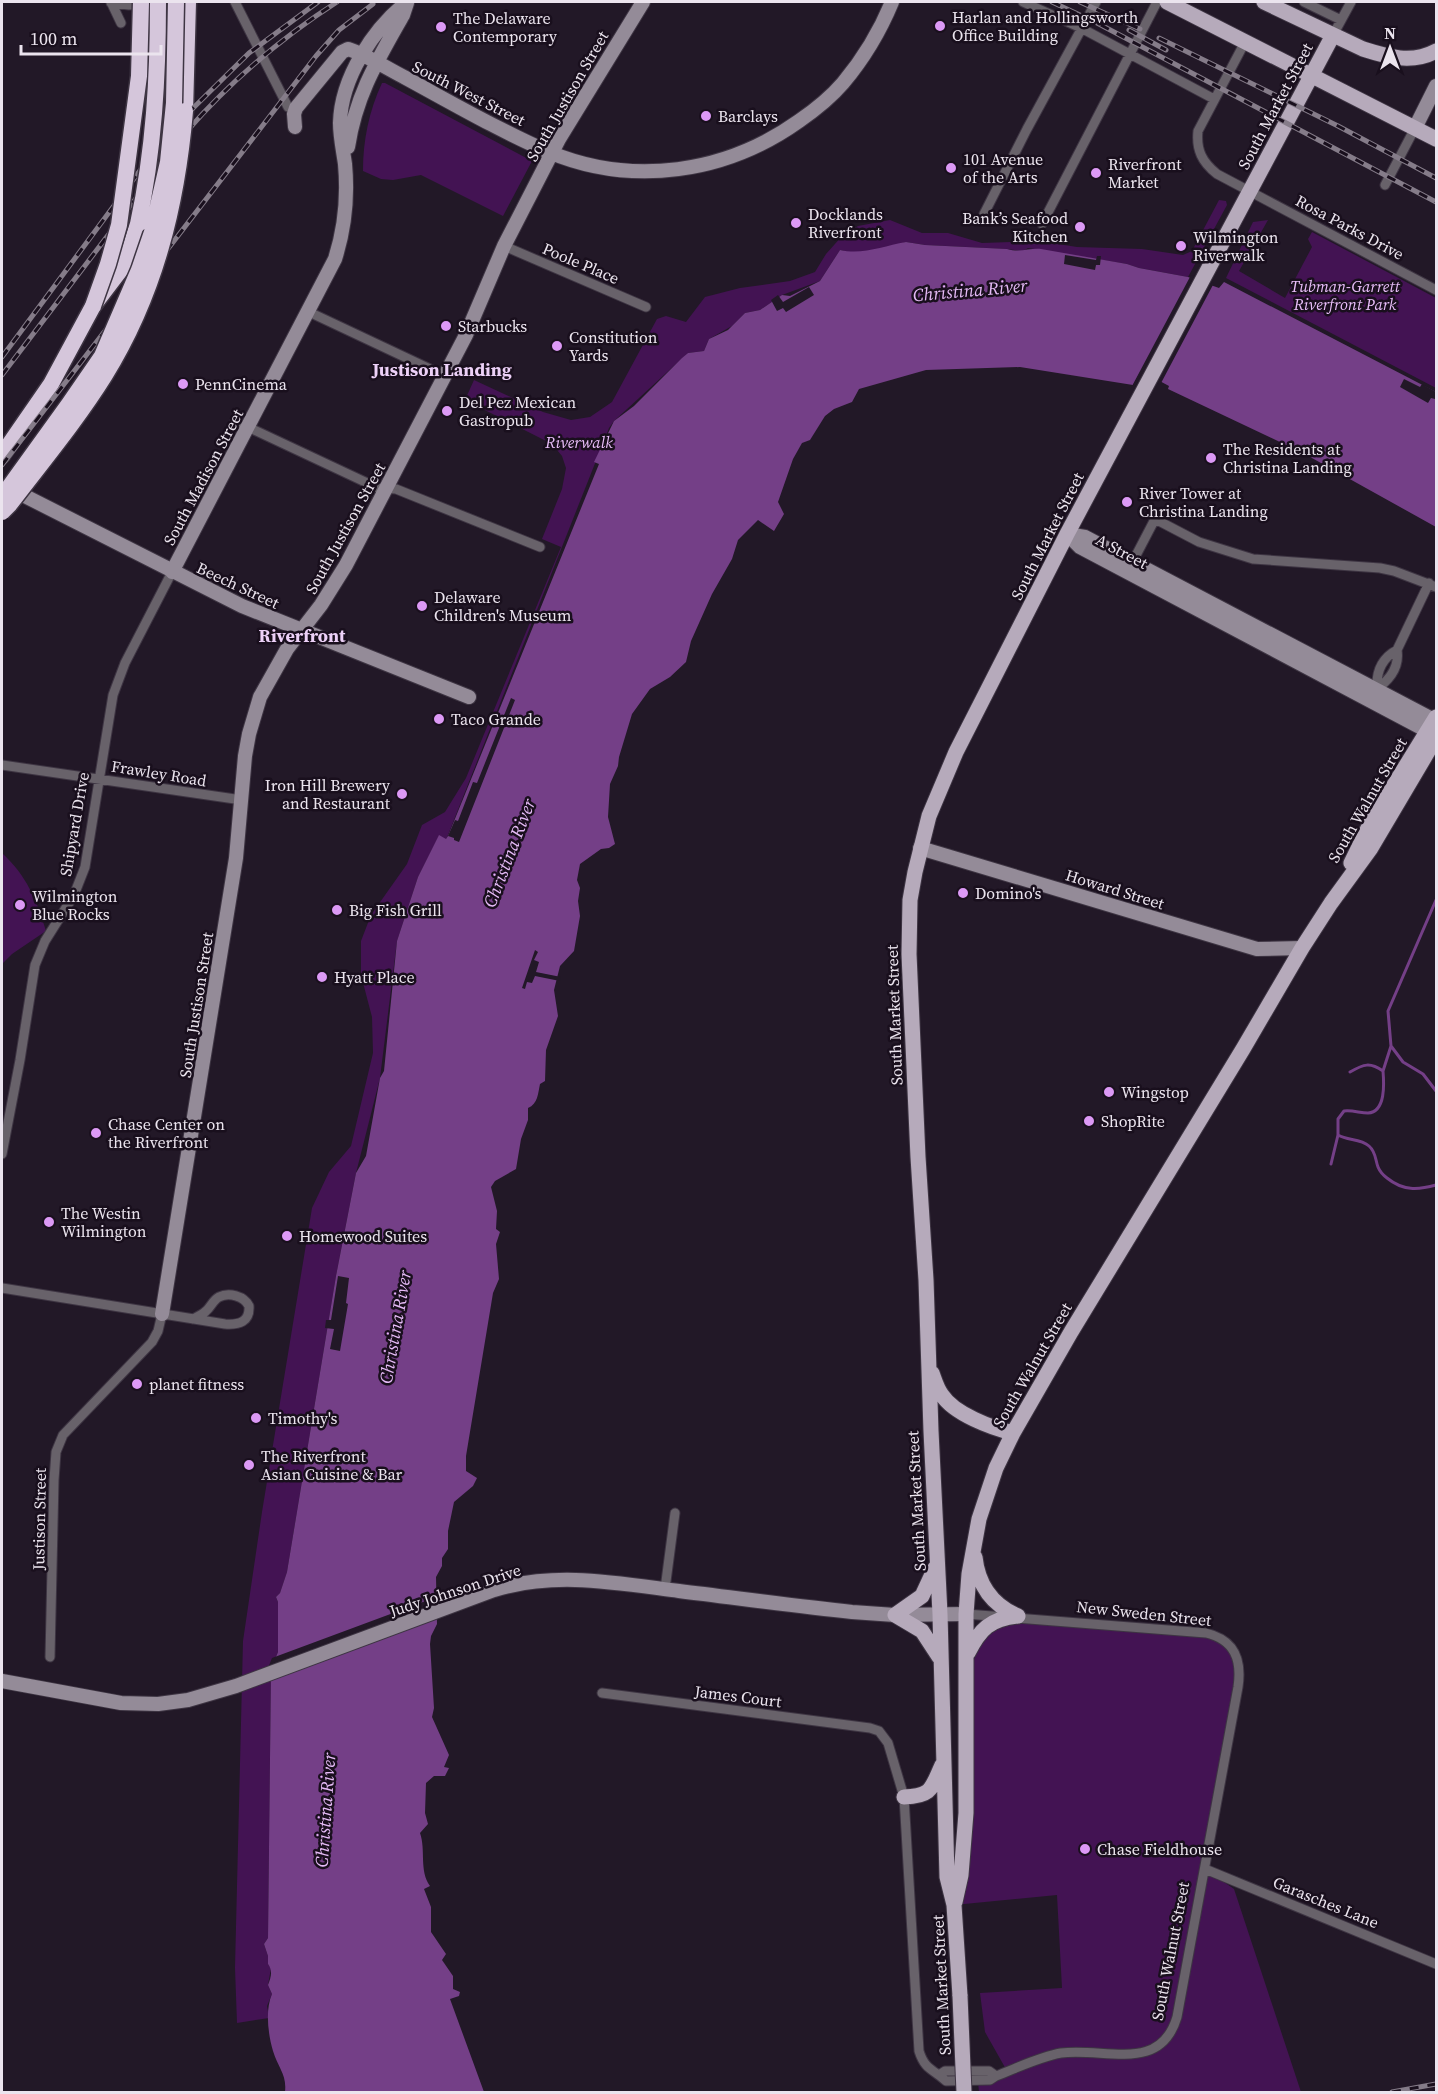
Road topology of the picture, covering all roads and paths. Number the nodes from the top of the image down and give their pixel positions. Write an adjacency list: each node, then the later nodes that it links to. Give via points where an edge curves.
1 (111, 2): 4 (street); 19 (street)
2 (141, 2): 42 (highway, bridge, via 139,76 119,225)
3 (158, 2): 42 (highway, bridge, via 157,82 149,174 125,264)
4 (168, 2)
5 (176, 2): 49 (highway, bridge, via 170,152 139,270 102,356)
6 (188, 2): 51 (highway, bridge, via 181,157 167,228 150,283 128,335 103,378)
7 (235, 2): 30 (street)
8 (407, 2): 25 (street, South Madison Street, via 389,16); 26 (street, South Madison Street)
9 (643, 2): 34 (street, South Justison Street)
10 (892, 2): 34 (street, South West Street, via 871,45 842,85 784,131 747,151 698,167 647,172 598,167)
11 (1023, 2): 20 (street)
12 (1096, 2): 20 (street)
13 (1157, 2): 24 (street)
14 (1167, 2): 22 (main road)
15 (1264, 2): 21 (main road)
16 (1304, 2): 18 (street)
17 (1351, 2): 18 (street)
18 (1341, 20): 21 (street)
19 (121, 23)
20 (1082, 28): 24 (street); 38 (street)
21 (1333, 35): 23 (main road, via 1395,58); 27 (main road, South Market Street)
22 (1245, 42): 27 (main road); 29 (street, Rosa Parks Drive)
23 (1437, 51)
24 (1130, 54): 29 (street); 39 (street)
25 (363, 55): 26 (street, South West Street); 31 (street, via 348,49 342,52 296,108); 35 (street, South Madison Street, via 344,97 340,124)
26 (376, 63): 34 (street, South West Street); 35 (street, South Madison Street, via 352,119)
27 (1312, 75): 32 (main road); 37 (main road, South Market Street)
28 (1437, 86): 32 (street)
29 (1214, 99): 37 (street, Rosa Parks Drive, via 1198,131 1201,157 1217,174)
30 (288, 107)
31 (295, 127)
32 (1415, 128): 33 (main road); 36 (street)
33 (1437, 139)
34 (552, 153): 40 (street, South Justison Street)
35 (345, 164): 44 (street, South Madison Street, via 347,195 339,245)
36 (1385, 185)
37 (1249, 191): 41 (street, Rosa Parks Drive); 52 (main road, South Market Street)
38 (984, 214)
39 (1042, 224)
40 (504, 246): 43 (street, Poole Place); 45 (street, South Justison Street)
41 (1437, 290)
42 (93, 306): 48 (highway, via 51,384)
43 (646, 307)
44 (309, 312): 45 (street); 47 (street, South Madison Street)
45 (445, 376): 50 (street, South Justison Street)
46 (235, 421): 47 (street)
47 (248, 427): 50 (street, via 378,488); 55 (street, South Madison Street)
48 (2, 455)
49 (2, 488): 55 (street, Beech Street)
50 (386, 488): 53 (street); 57 (street, South Justison Street, via 336,582)
51 (2, 512)
52 (1067, 534): 54 (street, A Street, via 1082,536); 65 (main road, South Market Street, via 956,753)
53 (540, 547)
54 (1130, 567): 56 (street, via 1155,519 1198,542 1244,557 1380,568); 58 (street, A Street); 60 (street, A Street)
55 (172, 572): 57 (street, Beech Street); 63 (street, Shipyard Drive, via 118,678)
56 (1433, 585): 58 (street, via 1397,650 1398,660 1387,682)
57 (301, 631): 59 (street, Beech Street); 64 (street, South Justison Street, via 274,669 260,698 247,745)
58 (1377, 689): 60 (street); 61 (street, A Street)
59 (469, 697)
60 (1362, 697): 61 (street, A Street)
61 (1435, 727): 66 (main road, South Walnut Street, via 1371,848)
62 (2, 765): 63 (street, Frawley Road)
63 (98, 778): 64 (street, Frawley Road); 67 (street, Shipyard Drive, via 82,876 75,896 45,941 35,965)
64 (242, 800): 70 (street, South Justison Street)
65 (920, 848): 66 (street, Howard Street, via 1257,949); 72 (main road, South Market Street, via 911,888 908,942)
66 (1302, 948): 73 (main road, South Walnut Street)
67 (6, 1114): 68 (street, Shipyard Drive)
68 (2, 1154)
69 (2, 1288): 70 (street)
70 (162, 1314): 71 (street); 83 (street, Justison Street, via 152,1342 67,1430 56,1452)
71 (193, 1319): 71 (street, via 237,1324 245,1321 249,1306 239,1297 221,1296)
72 (928, 1365): 73 (main road, via 951,1406); 76 (main road, South Market Street)
73 (1013, 1433): 75 (main road, South Walnut Street, via 989,1485)
74 (675, 1513): 77 (street)
75 (973, 1545): 79 (main road, South Walnut Street); 81 (main road, via 982,1584 999,1605)
76 (937, 1566): 78 (main road, South Market Street); 80 (main road, via 922,1596)
77 (665, 1589): 80 (street, Judy Johnson Drive); 85 (street, Judy Johnson Drive, via 585,1580 548,1580 504,1587 236,1686 165,1704 137,1704)
78 (940, 1614): 79 (street, Judy Johnson Drive); 80 (street, Judy Johnson Drive); 84 (main road, South Market Street)
79 (966, 1614): 81 (street, New Sweden Street); 82 (main road, South Walnut Street)
80 (895, 1615): 84 (main road, via 922,1630)
81 (1018, 1616): 82 (main road, via 986,1626); 90 (street, New Sweden Street, via 1206,1633 1222,1638 1233,1649 1239,1662 1239,1679)
82 (967, 1656): 91 (main road, South Walnut Street, via 966,1813 961,1875)
83 (50, 1657)
84 (940, 1659): 88 (main road, South Market Street)
85 (2, 1681)
86 (602, 1693): 87 (street, James Court)
87 (870, 1728): 89 (street, South Market Street, via 879,1731 888,1743)
88 (943, 1762): 89 (main road, via 928,1792 919,1797); 91 (main road, South Market Street, via 947,1877)
89 (904, 1797): 93 (street, South Market Street, via 919,2051 929,2070)
90 (1205, 1869): 92 (street, Garasches Lane); 93 (street, South Walnut Street, via 1177,2017 1173,2031 1162,2044 1136,2054 1052,2055 990,2080 951,2082)
91 (954, 1905): 94 (main road, South Market Street, bridge)
92 (1437, 1964)
93 (939, 2075)
94 (964, 2092)

